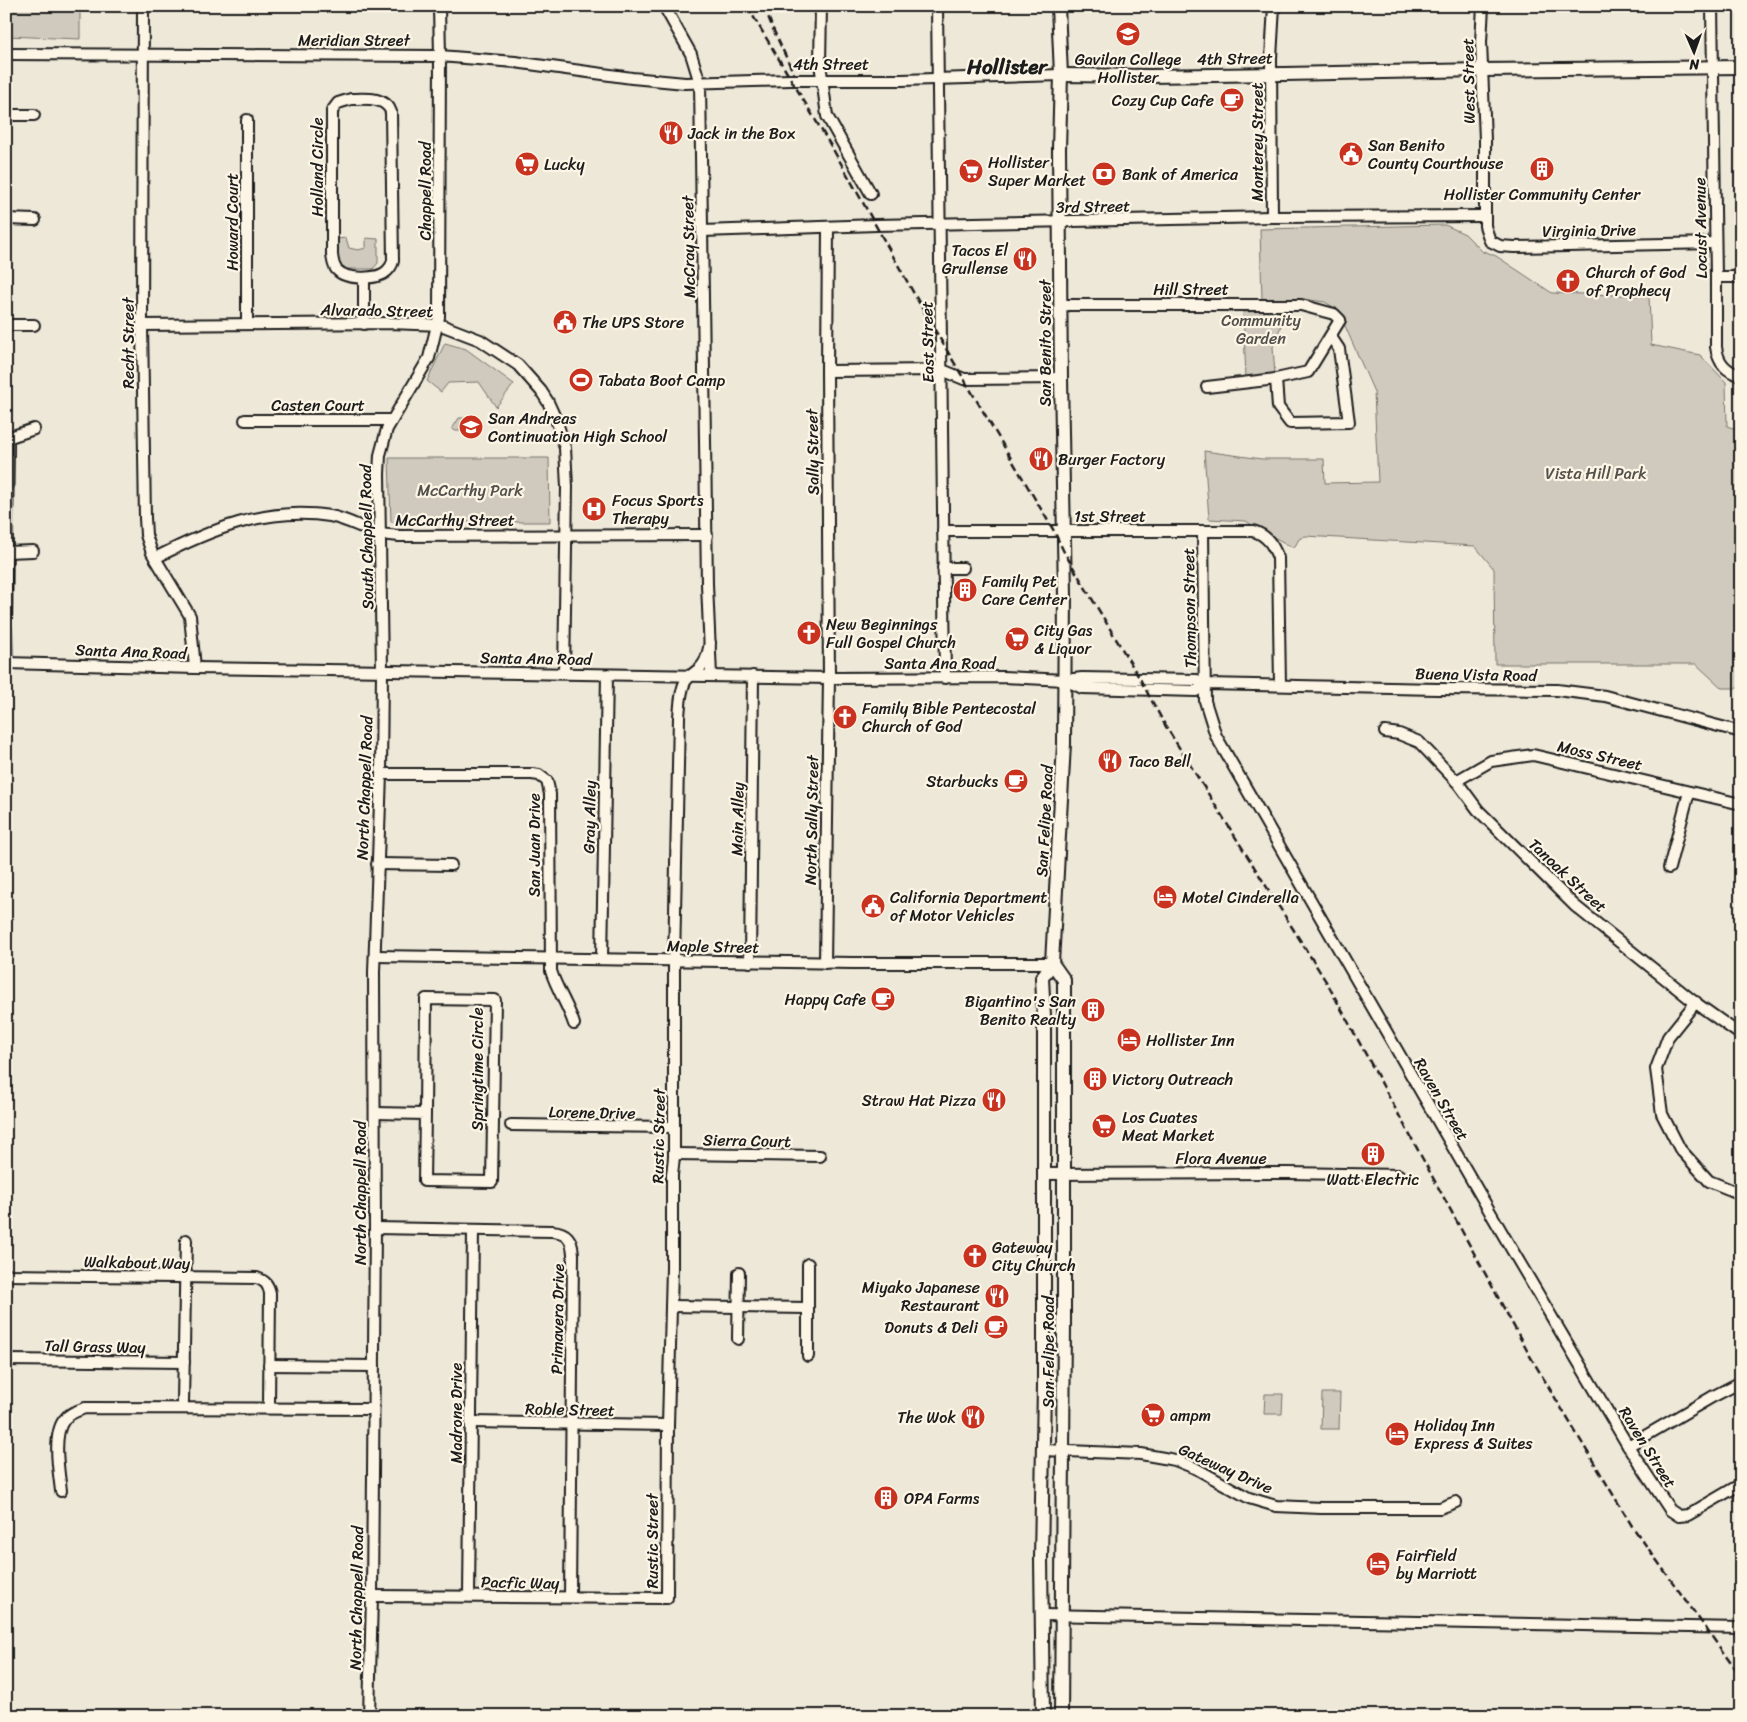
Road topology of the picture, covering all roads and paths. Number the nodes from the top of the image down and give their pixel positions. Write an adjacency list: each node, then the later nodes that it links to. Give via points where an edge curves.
1 (143, 6): 11 (street, Recht Street)
2 (439, 6): 12 (street, Chappell Road)
3 (664, 6): 20 (street, McCray Street, via 691,54)
4 (821, 6): 19 (street)
5 (937, 6): 18 (street, East Street)
6 (1058, 6): 16 (main road, San Benito Street)
7 (1274, 6): 17 (street, Monterey Street)
8 (1483, 6): 15 (street, West Street)
9 (1712, 6): 13 (street, Locust Avenue)
10 (6, 54): 11 (street, Meridian Street)
11 (143, 54): 12 (street, Meridian Street); 42 (street, Recht Street)
12 (440, 56): 20 (street, Meridian Street, via 515,62 652,81); 43 (street, Chappell Road)
13 (1713, 67): 14 (main road, 4th Street); 15 (main road, 4th Street); 33 (street, Locust Avenue)
14 (1741, 67)
15 (1481, 70): 17 (main road, 4th Street); 25 (street, West Street)
16 (1061, 74): 17 (main road, 4th Street); 18 (street, 4th Street); 29 (main road, San Benito Street)
17 (1272, 74): 26 (street, Monterey Street)
18 (939, 79): 19 (street, 4th Street); 30 (street, East Street)
19 (822, 80): 20 (street, 4th Street); 24 (street, via 827,116)
20 (700, 83): 32 (street, McCray Street)
21 (6, 115): 22 (street)
22 (34, 116)
23 (247, 120): 38 (street, Howard Court)
24 (872, 194)
25 (1485, 216): 26 (street, 3rd Street); 33 (street, Virginia Drive, via 1488,238 1500,246)
26 (1272, 217): 29 (street, 3rd Street)
27 (6, 220): 28 (street)
28 (35, 220)
29 (1060, 222): 30 (street, 3rd Street); 37 (main road, San Benito Street)
30 (939, 225): 31 (street, 3rd Street); 46 (street, East Street)
31 (828, 227): 32 (street, 3rd Street); 45 (street, Sally Street)
32 (702, 231): 61 (street, McCray Street)
33 (1715, 244): 34 (street, Locust Avenue)
34 (1716, 277): 35 (street); 47 (street, Locust Avenue, via 1717,357 1728,370)
35 (1741, 277)
36 (364, 278): 36 (street, Holland Circle, via 384,274 393,261 392,120 390,108 385,103 351,100 338,102 332,110 332,255 333,264 341,274); 39 (street)
37 (1061, 304): 44 (street, Hill Street, via 1300,305 1334,314 1340,320); 48 (main road, San Benito Street)
38 (247, 324): 39 (street, Alvarado Street); 42 (street, Alvarado Street)
39 (364, 324): 43 (street, Alvarado Street)
40 (6, 325): 41 (street)
41 (34, 325)
42 (142, 325): 64 (street, Recht Street, via 145,518 148,544)
43 (437, 325): 52 (street, South Chappell Road, via 429,358); 60 (street, Alvarado Street, via 491,346 518,365 541,391 557,422 564,446)
44 (1331, 337): 49 (street, via 1308,372); 49 (street, via 1339,348 1349,422 1290,423 1278,406)
45 (826, 370): 46 (street); 78 (street, Sally Street)
46 (942, 370): 48 (street, via 964,379); 55 (street, East Street)
47 (1741, 376)
48 (1061, 378): 56 (main road, San Benito Street)
49 (1276, 379): 50 (street)
50 (1207, 387)
51 (245, 420): 52 (street, Casten Court)
52 (391, 420): 59 (street, South Chappell Road, via 380,455)
53 (34, 429): 54 (street)
54 (7, 438): 58 (street)
55 (943, 531): 56 (street, 1st Street); 65 (street, East Street)
56 (1064, 531): 57 (street, 1st Street); 80 (main road, San Benito Street)
57 (1203, 532): 81 (street, Thompson Street); 82 (street, 1st Street, via 1253,531 1272,543 1279,569)
58 (7, 533): 63 (street)
59 (380, 534): 60 (street, McCarthy Street); 64 (street, McCarthy Street, via 332,517 272,516 223,527); 72 (street, South Chappell Road)
60 (566, 535): 61 (street, McCarthy Street); 73 (street, Alvarado Street)
61 (707, 535): 69 (street, McCray Street)
62 (33, 551): 63 (street)
63 (7, 552): 67 (street)
64 (155, 558): 71 (street, Recht Street, via 190,616)
65 (943, 568): 66 (street); 79 (street, East Street)
66 (962, 568)
67 (6, 615)
68 (6, 630): 70 (street)
69 (710, 643): 75 (street, Rustic Street, via 705,661); 76 (street, McCray Street)
70 (6, 663): 71 (street, Santa Ana Road)
71 (195, 668): 72 (street, Santa Ana Road)
72 (382, 671): 73 (street, Santa Ana Road); 85 (street, North Chappell Road)
73 (564, 673): 74 (street, Santa Ana Road)
74 (607, 675): 75 (street, Santa Ana Road); 94 (street, Gray Alley)
75 (690, 676): 76 (street, Santa Ana Road); 95 (street, Rustic Street, via 682,692 679,717)
76 (711, 676): 77 (street, Santa Ana Road)
77 (753, 676): 78 (street, Santa Ana Road); 96 (street, Main Alley)
78 (829, 678): 79 (street, Santa Ana Road); 97 (street, North Sally Street)
79 (945, 678): 80 (street, Santa Ana Road)
80 (1065, 680): 81 (street, Buena Vista Road, via 1198,680); 98 (main road, San Felipe Road)
81 (1206, 684): 82 (street, Buena Vista Road); 135 (street, Raven Street, via 1205,701 1216,736)
82 (1280, 685): 84 (street, Buena Vista Road, via 1556,690 1606,696)
83 (1385, 732): 86 (street, Tanoak Street, via 1419,742)
84 (1741, 732)
85 (381, 774): 89 (street, North Chappell Road); 93 (street, San Juan Drive, via 532,774 548,781)
86 (1456, 781): 87 (street, Moss Street, via 1491,761 1533,755); 99 (street, Tanoak Street, via 1478,810 1575,906)
87 (1689, 792): 88 (street, Moss Street); 91 (street)
88 (1741, 804)
89 (377, 864): 90 (street); 92 (street, North Chappell Road)
90 (451, 865)
91 (1669, 868)
92 (375, 956): 93 (street, Maple Street); 102 (street, North Chappell Road)
93 (550, 958): 94 (street, Maple Street); 100 (street, via 554,981)
94 (602, 959): 95 (street, Maple Street)
95 (674, 961): 96 (street, Maple Street); 105 (street, Rustic Street)
96 (750, 962): 97 (street, Maple Street)
97 (825, 963): 98 (street, Maple Street)
98 (1052, 963): 108 (main road, San Felipe Road, via 1064,980); 109 (main road, San Felipe Road, via 1042,978)
99 (1696, 1002): 101 (street, Tanoak Street); 111 (street, via 1668,1037 1656,1070 1662,1114 1680,1149 1709,1181)
100 (574, 1024)
101 (1741, 1035)
102 (375, 1113): 103 (street); 112 (street, North Chappell Road)
103 (425, 1114): 103 (street, Springtime Circle, via 424,1181 492,1182 495,1000 426,999)
104 (511, 1125): 105 (street, Lorene Drive)
105 (674, 1127): 106 (street, Rustic Street)
106 (674, 1154): 107 (street, Sierra Court); 119 (street, Rustic Street)
107 (820, 1156)
108 (1064, 1173): 109 (street, Flora Avenue); 110 (street, Flora Avenue); 137 (main road, San Felipe Road)
109 (1043, 1174): 136 (main road, San Felipe Road)
110 (1399, 1175)
111 (1740, 1193)
112 (375, 1228): 113 (street, Primavera Drive); 127 (street, North Chappell Road)
113 (473, 1230): 132 (street, Madrone Drive); 133 (street, Primavera Drive, via 558,1231 568,1236 573,1265)
114 (186, 1240): 118 (street)
115 (808, 1264): 121 (street)
116 (739, 1273): 120 (street)
117 (6, 1275): 118 (street, Walkabout Way)
118 (186, 1278): 125 (street); 126 (street, Walkabout Way, via 257,1278 266,1284 270,1293)
119 (671, 1306): 120 (street); 134 (street, Rustic Street)
120 (738, 1307): 121 (street); 122 (street)
121 (807, 1308): 123 (street)
122 (738, 1339)
123 (808, 1356)
124 (6, 1360): 125 (street, Tall Grass Way)
125 (184, 1362): 129 (street)
126 (270, 1365): 127 (street); 130 (street)
127 (374, 1366): 131 (street, North Chappell Road)
128 (1741, 1382): 135 (street)
129 (183, 1402)
130 (269, 1405)
131 (373, 1409): 139 (street, via 85,1408 68,1415 60,1427 58,1460); 141 (street, North Chappell Road)
132 (471, 1422): 133 (street, Roble Street); 142 (street, Madrone Drive)
133 (571, 1424): 134 (street, Roble Street); 143 (street, Primavera Drive)
134 (668, 1425): 144 (street, Rustic Street)
135 (1628, 1446): 138 (street, Raven Street, via 1670,1510 1680,1516 1688,1515)
136 (1042, 1450): 137 (street, Gateway Drive); 145 (main road, San Felipe Road)
137 (1064, 1451): 140 (street, Gateway Drive, via 1141,1454 1175,1460 1249,1498 1276,1506 1440,1508); 146 (main road, San Felipe Road)
138 (1741, 1484)
139 (61, 1491)
140 (1456, 1502)
141 (372, 1596): 142 (street, Pacfic Way); 148 (street, North Chappell Road)
142 (469, 1596): 143 (street, Pacfic Way)
143 (570, 1597): 144 (street, Pacfic Way)
144 (667, 1598)
145 (1042, 1615): 146 (street); 149 (main road, San Felipe Road)
146 (1062, 1615): 147 (street); 150 (main road, San Felipe Road)
147 (1741, 1628)
148 (369, 1716)
149 (1043, 1716)
150 (1061, 1716)

